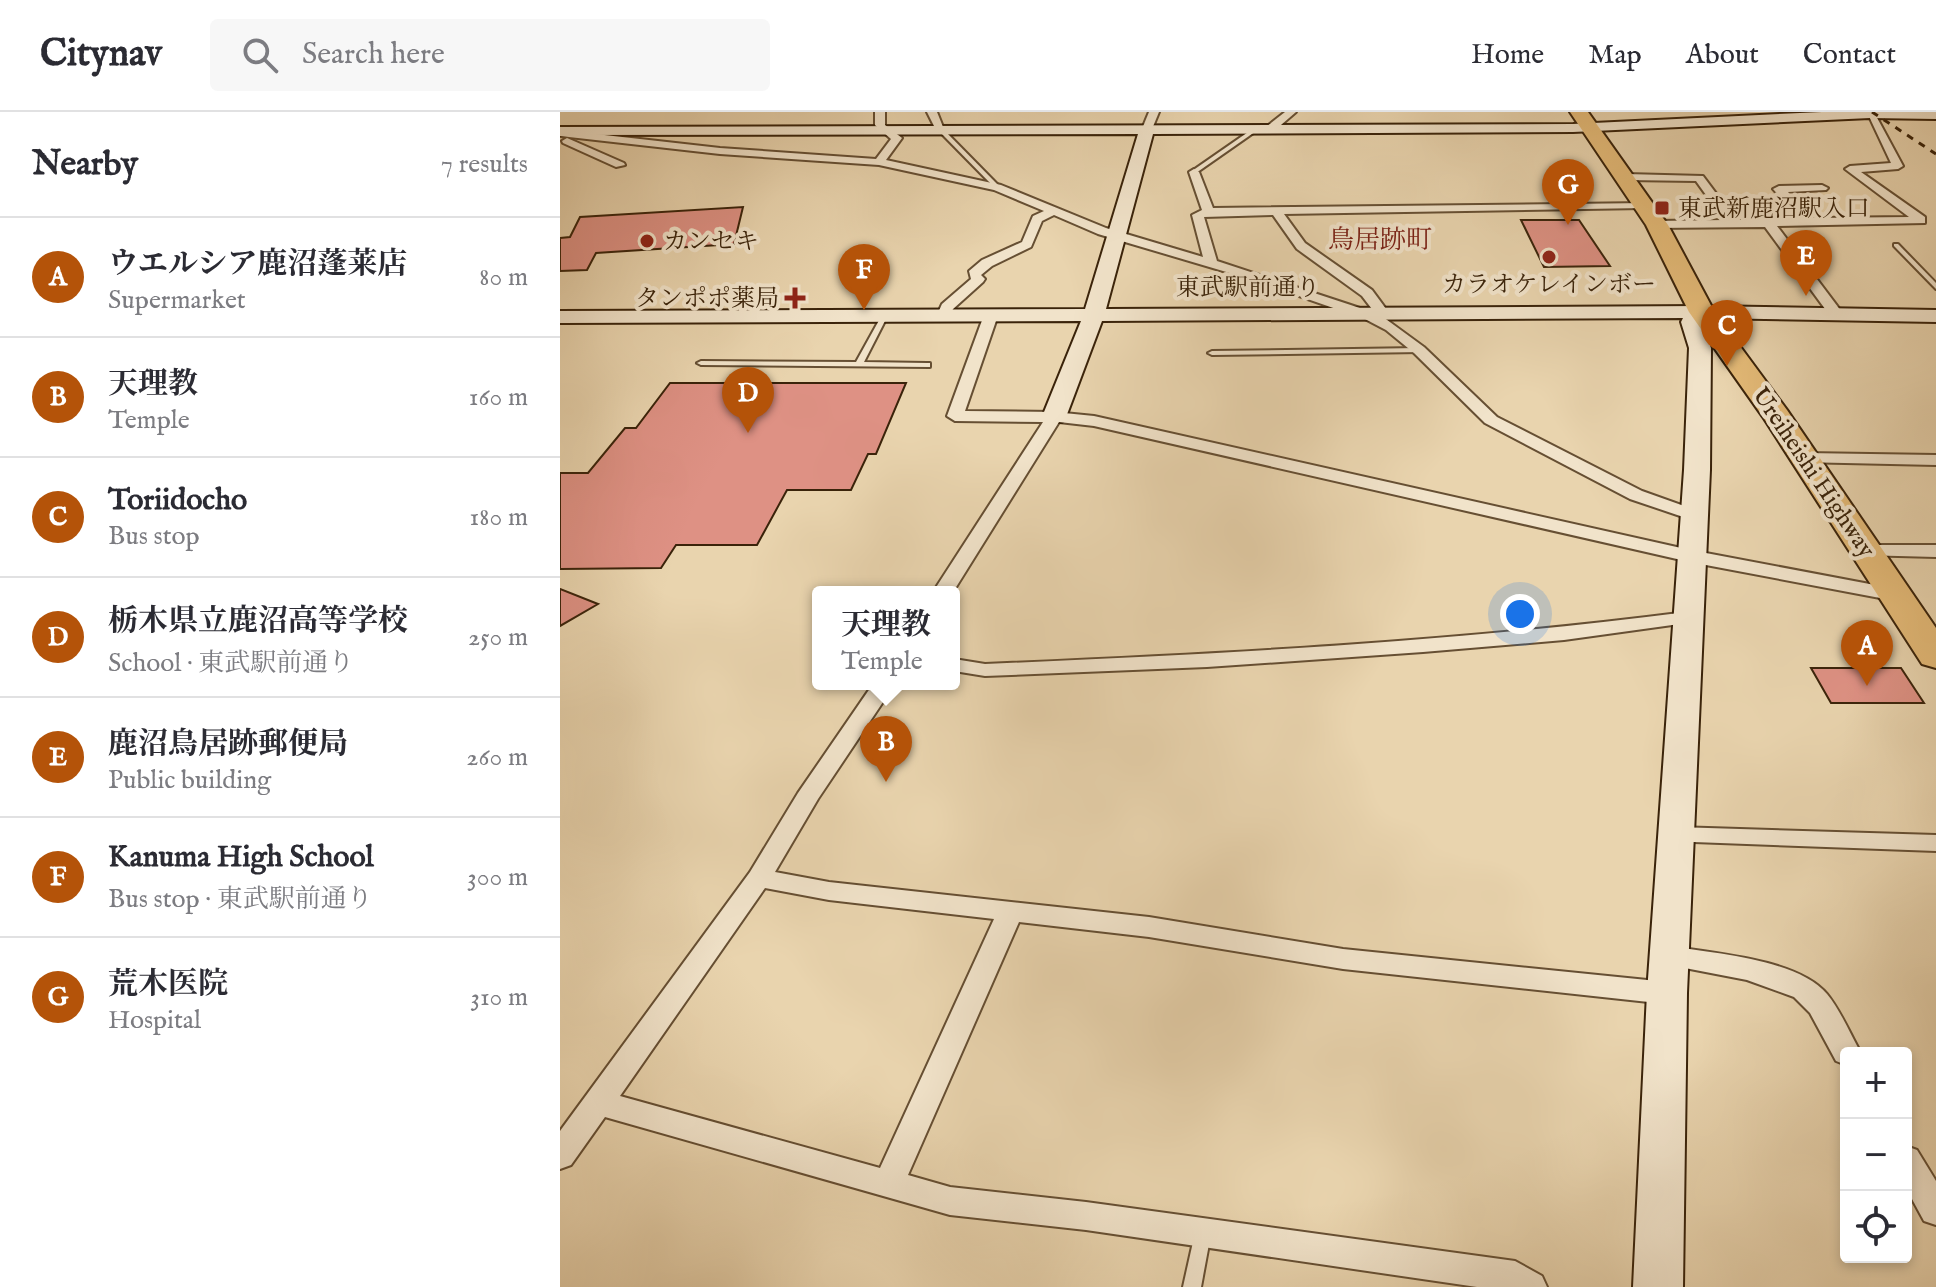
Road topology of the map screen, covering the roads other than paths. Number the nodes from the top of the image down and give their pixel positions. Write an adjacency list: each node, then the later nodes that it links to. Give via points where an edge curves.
1 (880, 112): 9 (street)
2 (932, 112): 10 (street)
3 (1291, 112): 8 (street)
4 (1870, 114): 5 (street); 6 (street); 25 (street, via 1898,166 1850,169 1921,220)
5 (1934, 114)
6 (1584, 120): 8 (street); 15 (highway, Ureiheishi Highway)
7 (1151, 121): 8 (street); 10 (street); 28 (street)
8 (1263, 129): 14 (lane)
9 (883, 130): 10 (street); 11 (street); 12 (street, via 897,138)
10 (941, 130): 16 (lane)
11 (560, 134): 12 (street); 13 (street)
12 (879, 162): 16 (street)
13 (620, 165)
14 (1194, 172): 23 (street)
15 (1626, 177): 18 (highway, Ureiheishi Highway); 26 (street, via 1699,178)
16 (997, 187): 21 (street)
17 (1822, 188): 19 (street, via 1779,189)
18 (1644, 205): 22 (street); 27 (highway, Ureiheishi Highway)
19 (1796, 208): 20 (street); 25 (street)
20 (1811, 208)
21 (1054, 210): 28 (street); 37 (street, via 1037,219 1027,244 974,274 978,279)
22 (1276, 211): 23 (street); 33 (street, via 1301,246 1367,293)
23 (1209, 212): 30 (street, via 1198,215)
24 (1768, 222): 25 (street); 26 (street); 35 (street)
25 (1809, 222)
26 (1732, 223): 27 (street)
27 (1657, 225): 32 (highway, Ureiheishi Highway)
28 (1119, 236): 30 (street); 34 (street)
29 (1896, 245): 31 (lane)
30 (1211, 263): 33 (street)
31 (1936, 287)
32 (1702, 312): 33 (street, 東武駅前通り); 35 (street, 東武駅前通り); 47 (highway, Ureiheishi Highway); 49 (street, via 1691,322 1700,348)
33 (1371, 313): 34 (street, 東武駅前通り); 41 (street)
34 (1094, 314): 38 (street, 東武駅前通り); 46 (street)
35 (1836, 314): 39 (street, 東武駅前通り)
36 (885, 315): 37 (street, 東武駅前通り); 40 (street, 東武駅前通り); 44 (lane)
37 (944, 315): 38 (street, 東武駅前通り)
38 (991, 315): 46 (street, via 955,416)
39 (1936, 316)
40 (560, 317)
41 (1419, 350): 42 (lane); 49 (street, via 1491,420 1636,495)
42 (1212, 353)
43 (701, 363): 44 (lane)
44 (859, 364): 45 (lane)
45 (927, 365)
46 (1054, 417): 52 (street, via 1226,449); 53 (street)
47 (1805, 458): 48 (street); 50 (highway, Ureiheishi Highway)
48 (1936, 460)
49 (1695, 516): 52 (street)
50 (1867, 551): 51 (street); 54 (highway, Ureiheishi Highway)
51 (1936, 551)
52 (1690, 556): 54 (street); 55 (street)
53 (947, 586)
54 (1896, 595): 56 (highway, Ureiheishi Highway)
55 (1687, 618): 57 (street, via 1564,634 1207,661 985,670); 59 (street)
56 (1936, 656)
57 (960, 666)
58 (880, 690): 61 (street)
59 (1676, 835): 60 (street); 63 (street)
60 (1936, 843)
61 (759, 878): 62 (street); 66 (street)
62 (1011, 911): 64 (street, via 1343,959); 69 (street)
63 (1669, 956): 64 (street); 65 (street, via 1789,983 1814,997)
64 (1667, 993): 74 (street)
65 (1843, 1047)
66 (597, 1102): 67 (street); 69 (street)
67 (560, 1156)
68 (1912, 1169): 70 (street)
69 (889, 1183): 71 (street, via 950,1201)
70 (1936, 1211)
71 (1203, 1233): 72 (lane); 73 (street, via 1515,1277)
72 (1192, 1287)
73 (1530, 1287)
74 (1658, 1287)

